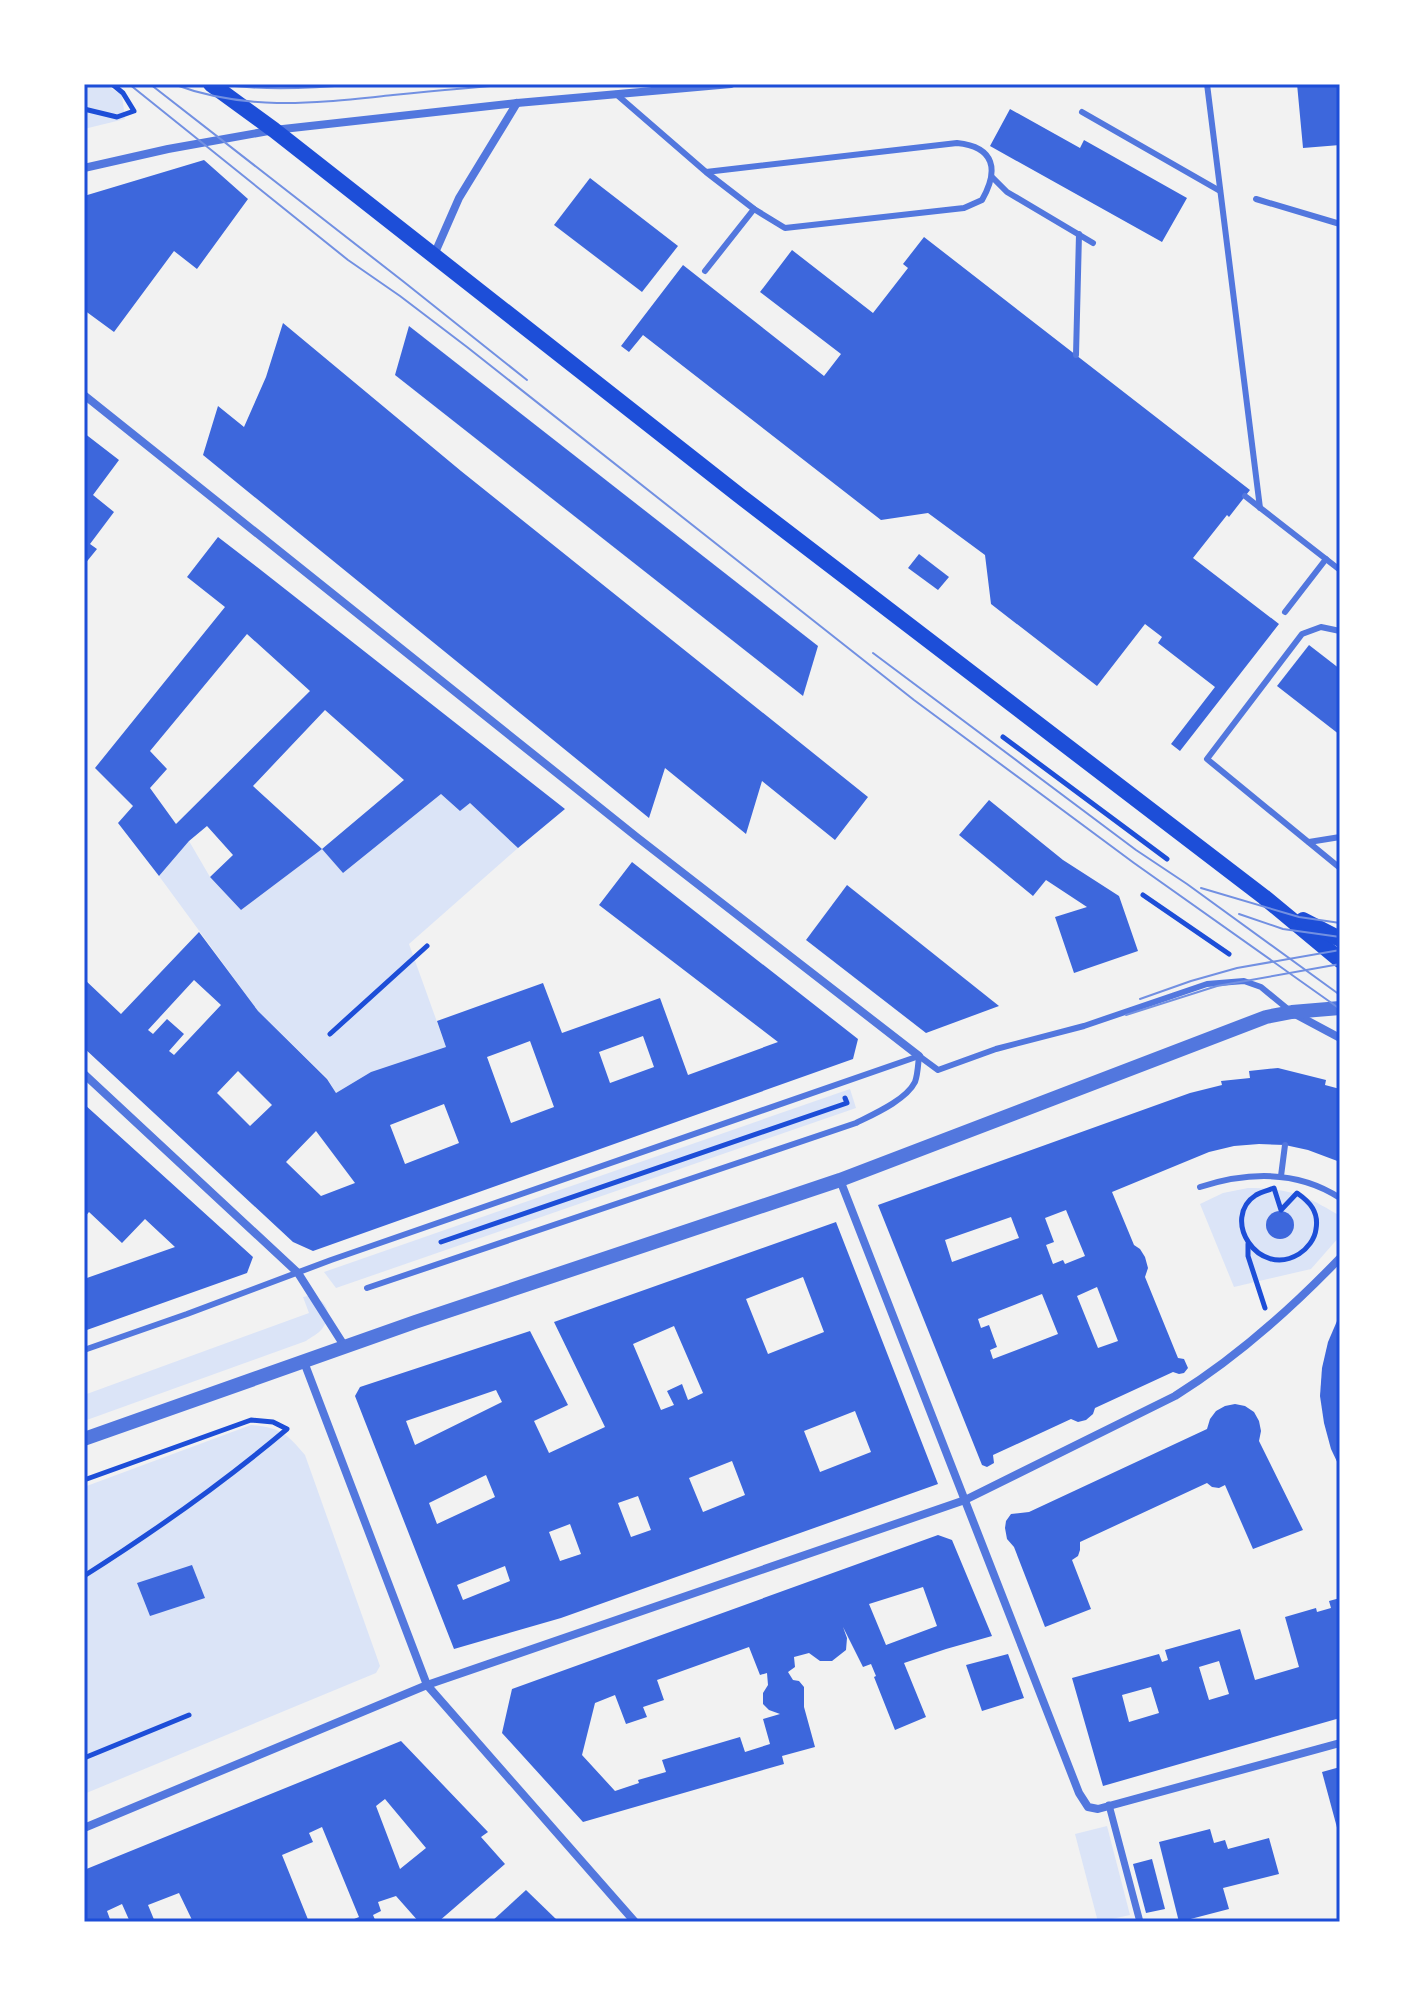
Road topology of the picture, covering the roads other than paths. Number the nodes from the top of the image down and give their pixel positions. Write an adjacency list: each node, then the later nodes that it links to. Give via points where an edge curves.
1 (211, 84): 7 (main road)
2 (731, 84): 4 (street)
3 (1207, 84): 11 (lane)
4 (616, 94): 5 (street); 9 (lane)
5 (517, 103): 7 (street); 17 (street, via 450,214)
6 (1082, 112): 11 (lane)
7 (274, 130): 8 (street); 17 (main road)
8 (84, 168)
9 (706, 172): 10 (lane, via 957,143 985,152); 13 (lane)
10 (992, 177): 13 (lane, via 982,200 964,208 797,228 785,228); 15 (lane, via 1007,192)
11 (1220, 191): 22 (lane)
12 (1256, 199): 14 (lane)
13 (754, 209): 18 (lane)
14 (1340, 224)
15 (1079, 234): 16 (lane); 19 (lane)
16 (1093, 243)
17 (434, 256): 30 (main road)
18 (705, 271)
19 (1076, 355)
20 (84, 395): 36 (street)
21 (1245, 496): 22 (lane)
22 (1260, 508): 23 (lane)
23 (1326, 559): 24 (lane); 25 (lane)
24 (1340, 570)
25 (1285, 612)
26 (1340, 631): 28 (lane, via 1321,627 1302,634 1207,759)
27 (1340, 837): 28 (lane)
28 (1309, 842): 29 (lane)
29 (1340, 868)
30 (1264, 897): 31 (main road); 32 (main road)
31 (1340, 939)
32 (1340, 960)
33 (1340, 1008): 34 (street)
34 (1292, 1012): 35 (street); 36 (lane, via 1261,987 1222,982 938,1070); 40 (street, via 1258,1020)
35 (1340, 1038)
36 (919, 1056): 44 (lane); 45 (lane, via 912,1086 856,1123)
37 (84, 1074): 44 (street)
38 (1285, 1145): 39 (lane)
39 (1281, 1176): 41 (lane, via 1254,1175); 42 (lane)
40 (840, 1180): 46 (street); 50 (street)
41 (1200, 1187)
42 (1340, 1198)
43 (1340, 1258): 50 (street, via 1206,1377)
44 (298, 1273): 46 (street); 47 (lane)
45 (367, 1288)
46 (345, 1347): 48 (street)
47 (84, 1350)
48 (304, 1362): 49 (street); 51 (street)
49 (84, 1439)
50 (965, 1500): 51 (street); 53 (street, via 1079,1793 1088,1807)
51 (427, 1685): 54 (street); 55 (street)
52 (1340, 1743): 53 (street)
53 (1109, 1805): 56 (street)
54 (84, 1828)
55 (635, 1922)
56 (1140, 1922)

